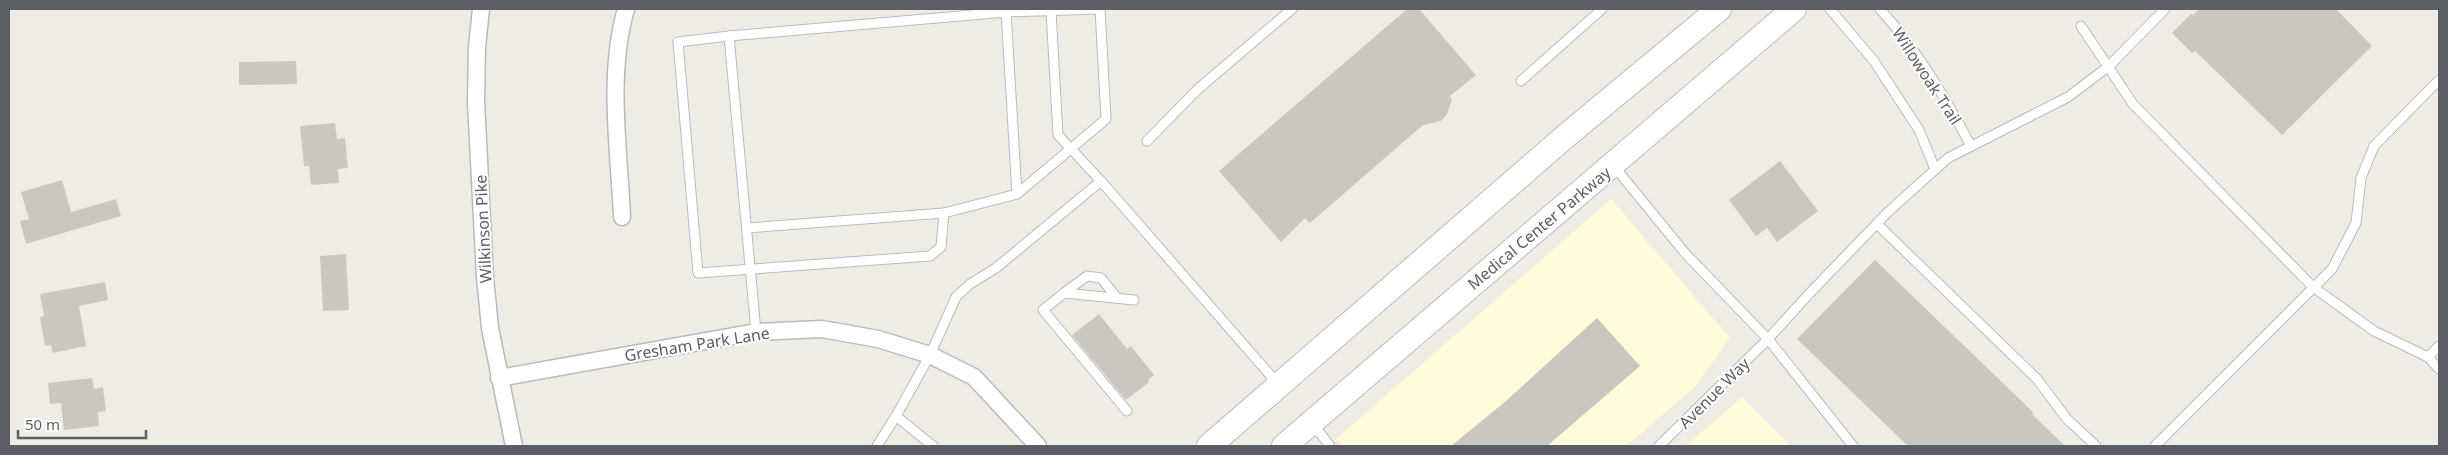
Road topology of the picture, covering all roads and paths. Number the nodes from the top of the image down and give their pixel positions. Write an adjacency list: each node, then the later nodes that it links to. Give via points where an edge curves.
1 (482, 9): 40 (street, Wilkinson Pike, via 476,47 476,102 485,277)
2 (626, 9): 26 (street, via 615,75)
3 (1099, 9): 11 (lane); 20 (lane, via 1106,119)
4 (1292, 9): 18 (lane, via 1198,88)
5 (1602, 9): 17 (lane)
6 (1720, 9): 41 (main road, via 1560,141)
7 (1794, 9): 21 (main road, Medical Center Parkway)
8 (1830, 9): 22 (lane, via 1874,61 1918,130)
9 (1880, 9): 19 (lane, Willowoak Trail, via 1905,37)
10 (2165, 9): 15 (lane, Avenue Way)
11 (1051, 11): 12 (lane); 20 (lane, via 1058,135)
12 (1006, 12): 14 (lane); 24 (lane)
13 (2081, 26): 15 (lane)
14 (729, 36): 28 (lane); 29 (lane, via 678,42 698,273)
15 (2109, 66): 19 (lane, Avenue Way, via 2068,97); 30 (lane, via 2133,104)
16 (2439, 80): 30 (lane, via 2374,146 2361,178 2356,223 2332,269)
17 (1521, 81)
18 (1147, 141)
19 (1971, 146): 22 (lane, Avenue Way, via 1948,158)
20 (1070, 149): 23 (lane); 24 (lane)
21 (1613, 165): 35 (lane, via 1685,253); 44 (main road, Medical Center Parkway)
22 (1935, 170): 27 (lane, Avenue Way)
23 (1101, 181): 37 (lane, via 956,297); 41 (lane)
24 (1017, 194): 25 (lane)
25 (944, 213): 28 (lane); 29 (lane, via 941,247 930,256)
26 (622, 217)
27 (1877, 224): 35 (lane, Avenue Way); 54 (lane, via 2037,380 2067,420)
28 (747, 228): 29 (lane)
29 (750, 270): 34 (lane)
30 (2313, 288): 38 (lane, via 2374,331); 55 (lane)
31 (1064, 293): 32 (lane); 32 (lane, via 1086,276 1101,278); 42 (lane, via 1043,310)
32 (1117, 298): 33 (lane)
33 (1134, 300)
34 (756, 332): 37 (street, Gresham Park Lane, via 822,329 878,339); 40 (street, Gresham Park Lane)
35 (1768, 339): 52 (lane, Avenue Way); 53 (lane)
36 (2439, 346): 38 (lane)
37 (930, 355): 43 (lane); 48 (street, Gresham Park Lane, via 974,377)
38 (2428, 357): 39 (lane)
39 (2439, 369)
40 (499, 378): 45 (street, Wilkinson Pike)
41 (1278, 384): 49 (main road)
42 (1126, 411)
43 (896, 416): 46 (lane); 47 (lane)
44 (1311, 422): 50 (main road, Medical Center Parkway); 51 (lane)
45 (514, 446)
46 (877, 446)
47 (933, 446)
48 (1038, 446)
49 (1209, 446)
50 (1284, 446)
51 (1330, 446)
52 (1659, 446)
53 (1853, 446)
54 (2096, 446)
55 (2155, 446)

